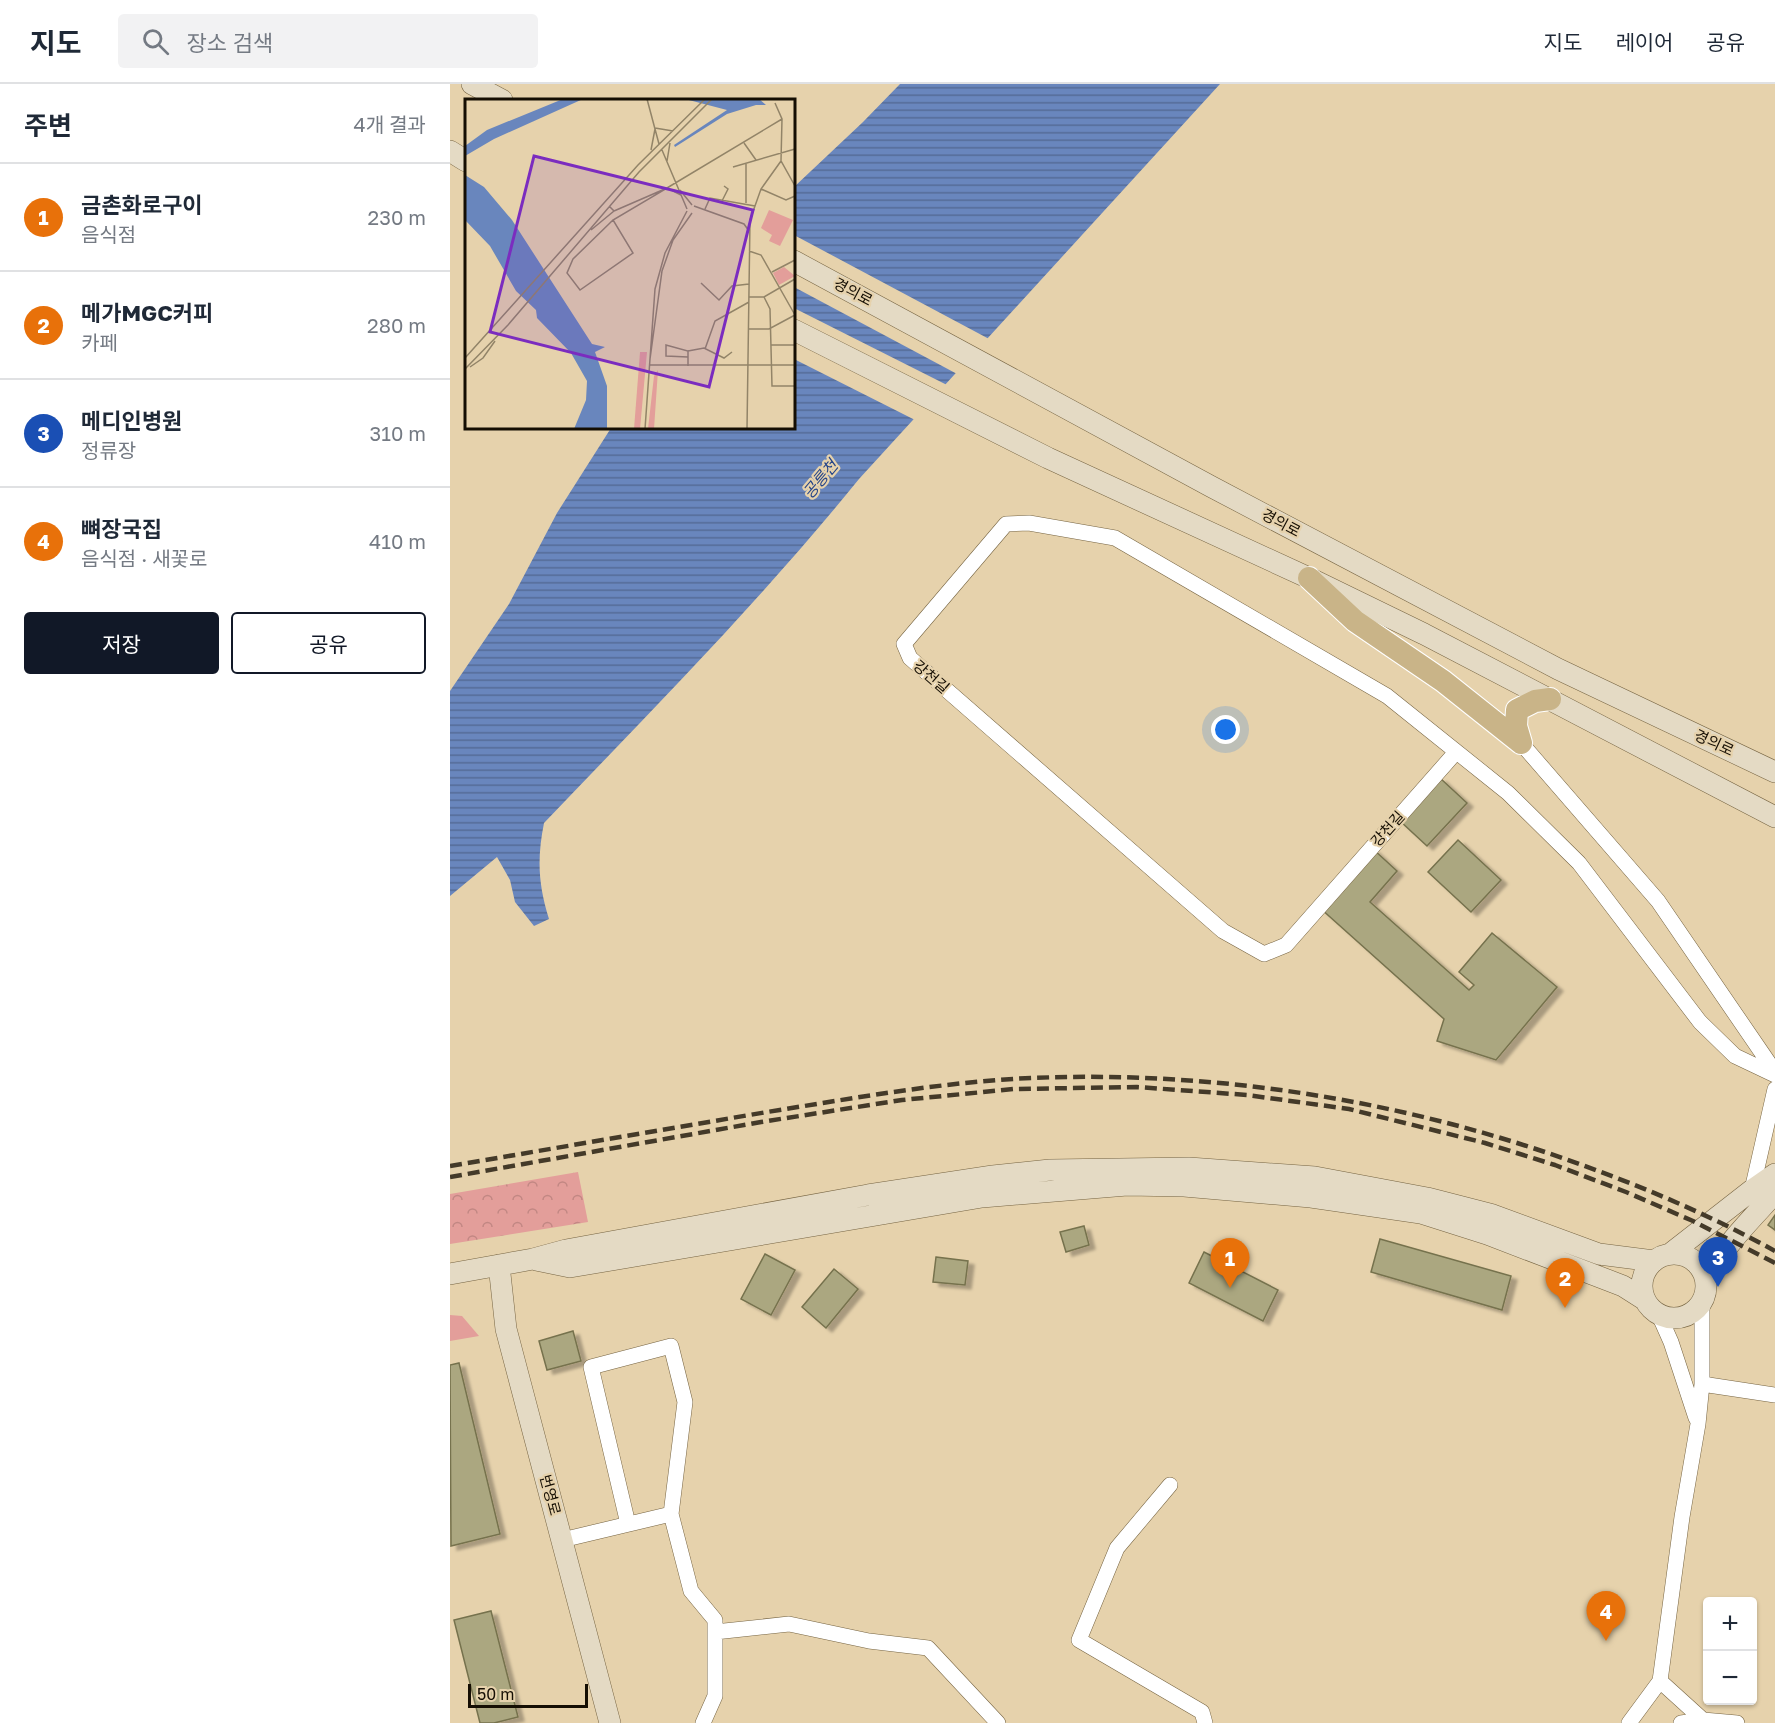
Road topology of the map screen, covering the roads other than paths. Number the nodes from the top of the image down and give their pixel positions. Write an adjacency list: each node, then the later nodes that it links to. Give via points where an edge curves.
1 (471, 84): 2 (street)
2 (500, 99)
3 (450, 152): 4 (street)
4 (465, 160)
5 (795, 262): 11 (street, 경의로, via 1558,669)
6 (795, 331): 7 (street, via 1047,458)
7 (1309, 578): 8 (street); 9 (main road, via 1355,621 1443,681)
8 (1550, 699): 9 (main road, via 1534,701 1517,711); 12 (street)
9 (1521, 743): 13 (street, via 1658,901)
10 (1456, 752): 10 (street, 강천길, via 1387,696 1115,538 1029,523 1006,524 904,644 910,658 1223,931 1264,954 1286,945); 13 (street, 강천길, via 1508,793 1579,863 1700,1022 1735,1056)
11 (1775, 772)
12 (1775, 817)
13 (1775, 1074)
14 (1775, 1089): 16 (street)
15 (1775, 1174): 16 (street)
16 (1752, 1190): 18 (street)
17 (1775, 1194): 22 (street, via 1728,1244 1715,1262)
18 (1662, 1258): 19 (street, via 1599,1254 1493,1215 1315,1177 1138,1168 993,1176); 22 (street, via 1680,1255 1698,1264 1703,1273); 23 (street, via 1644,1275 1642,1292)
19 (532, 1259): 20 (street); 23 (street, via 570,1267 982,1197 1127,1185 1184,1186 1311,1197 1421,1213 1623,1286)
20 (499, 1265): 21 (street); 30 (street, 번영로, via 506,1329)
21 (450, 1274)
22 (1704, 1292): 23 (street, via 1688,1316 1668,1318); 24 (street)
23 (1652, 1308): 26 (street, via 1671,1342)
24 (1702, 1384): 25 (street); 26 (street)
25 (1775, 1395)
26 (1698, 1424): 32 (street)
27 (1170, 1485): 37 (street, via 1117,1548 1079,1640 1202,1712)
28 (670, 1514): 29 (street); 29 (street, via 685,1402 671,1346 591,1366); 31 (street, via 691,1591 715,1620)
29 (628, 1524): 30 (street)
30 (562, 1540): 34 (street, 번영로)
31 (715, 1632): 35 (street, via 715,1696); 36 (street, via 789,1624 869,1641 928,1648)
32 (1660, 1681): 33 (street); 38 (street)
33 (1707, 1721): 39 (street); 40 (street)
34 (610, 1723)
35 (703, 1723)
36 (998, 1723)
37 (1205, 1723)
38 (1629, 1723)
39 (1681, 1723)
40 (1737, 1723)

